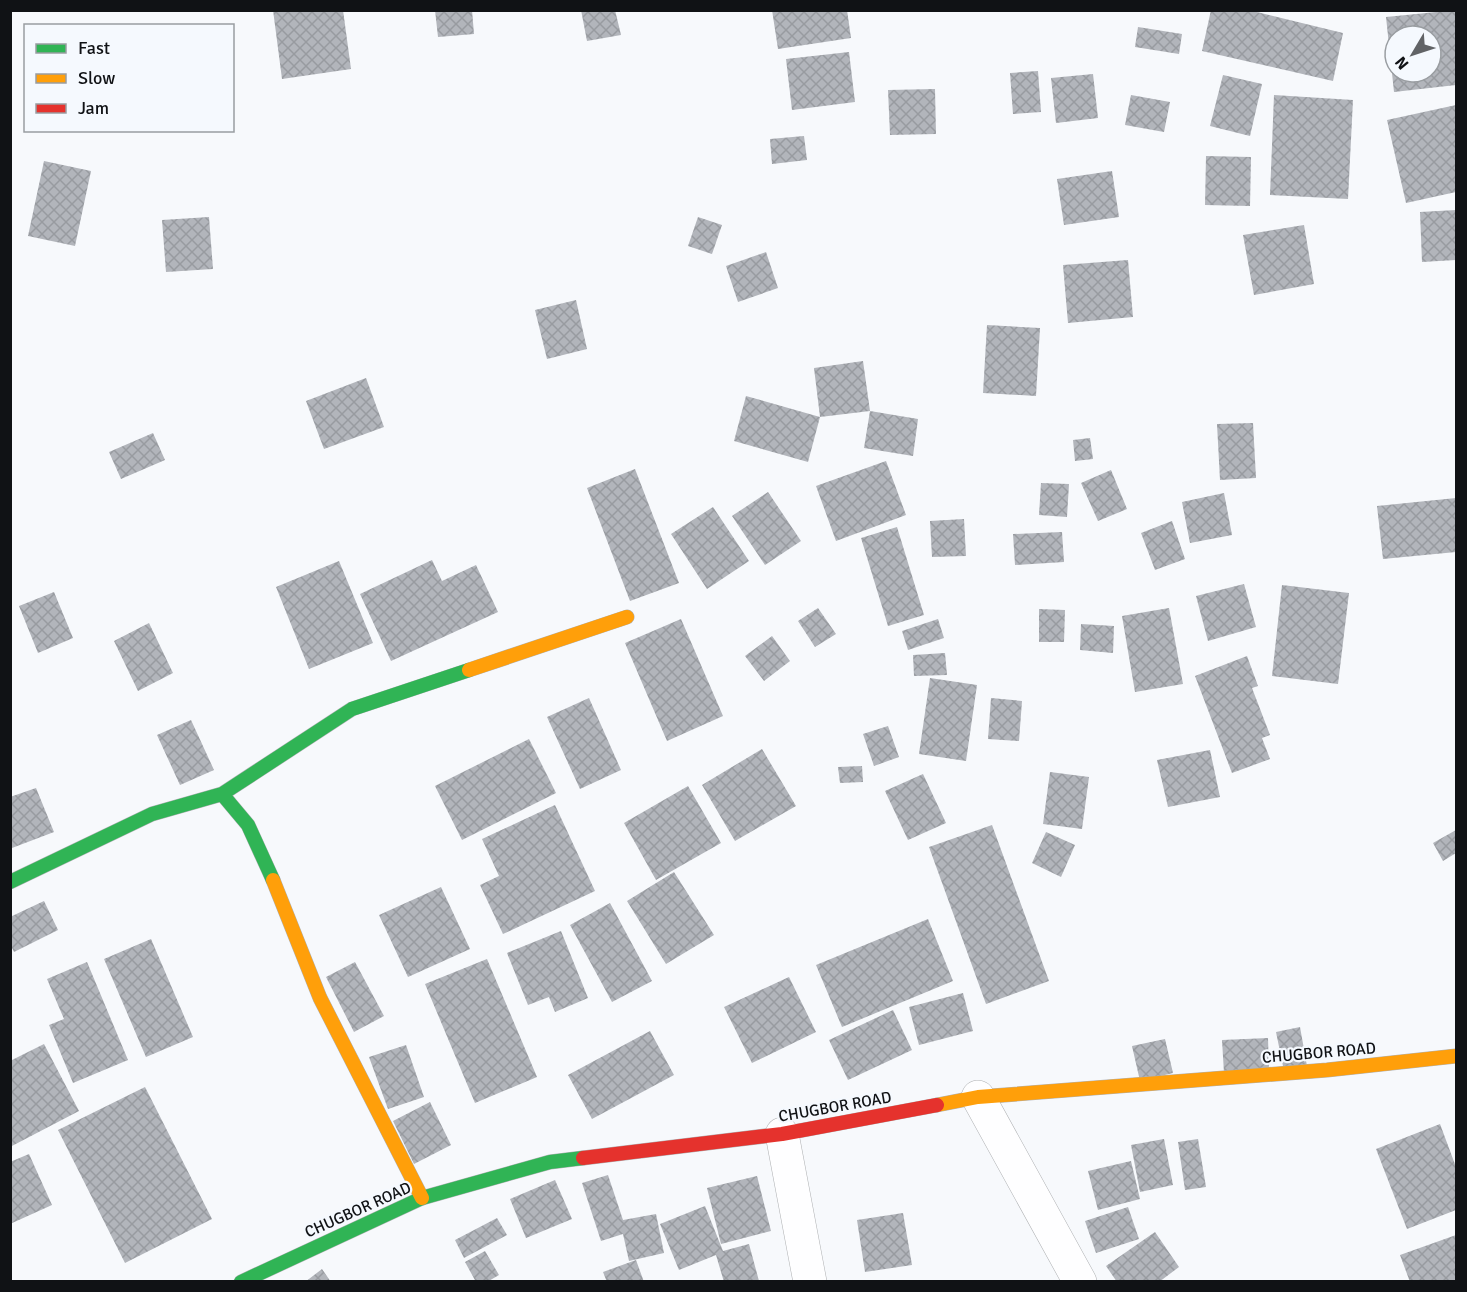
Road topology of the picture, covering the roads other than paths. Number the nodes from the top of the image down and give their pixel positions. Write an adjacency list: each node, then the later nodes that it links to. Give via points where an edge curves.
1 (627, 617): 2 (street, via 352,709)
2 (222, 794): 3 (street, via 152,814); 7 (street, via 248,825 320,998)
3 (10, 882)
4 (1456, 1056): 5 (street, CHUGBOR ROAD)
5 (978, 1097): 6 (street, CHUGBOR ROAD); 10 (street)
6 (782, 1134): 7 (street, CHUGBOR ROAD, via 550,1162); 9 (street)
7 (422, 1198): 8 (street, CHUGBOR ROAD)
8 (241, 1281)
9 (810, 1281)
10 (1080, 1281)

